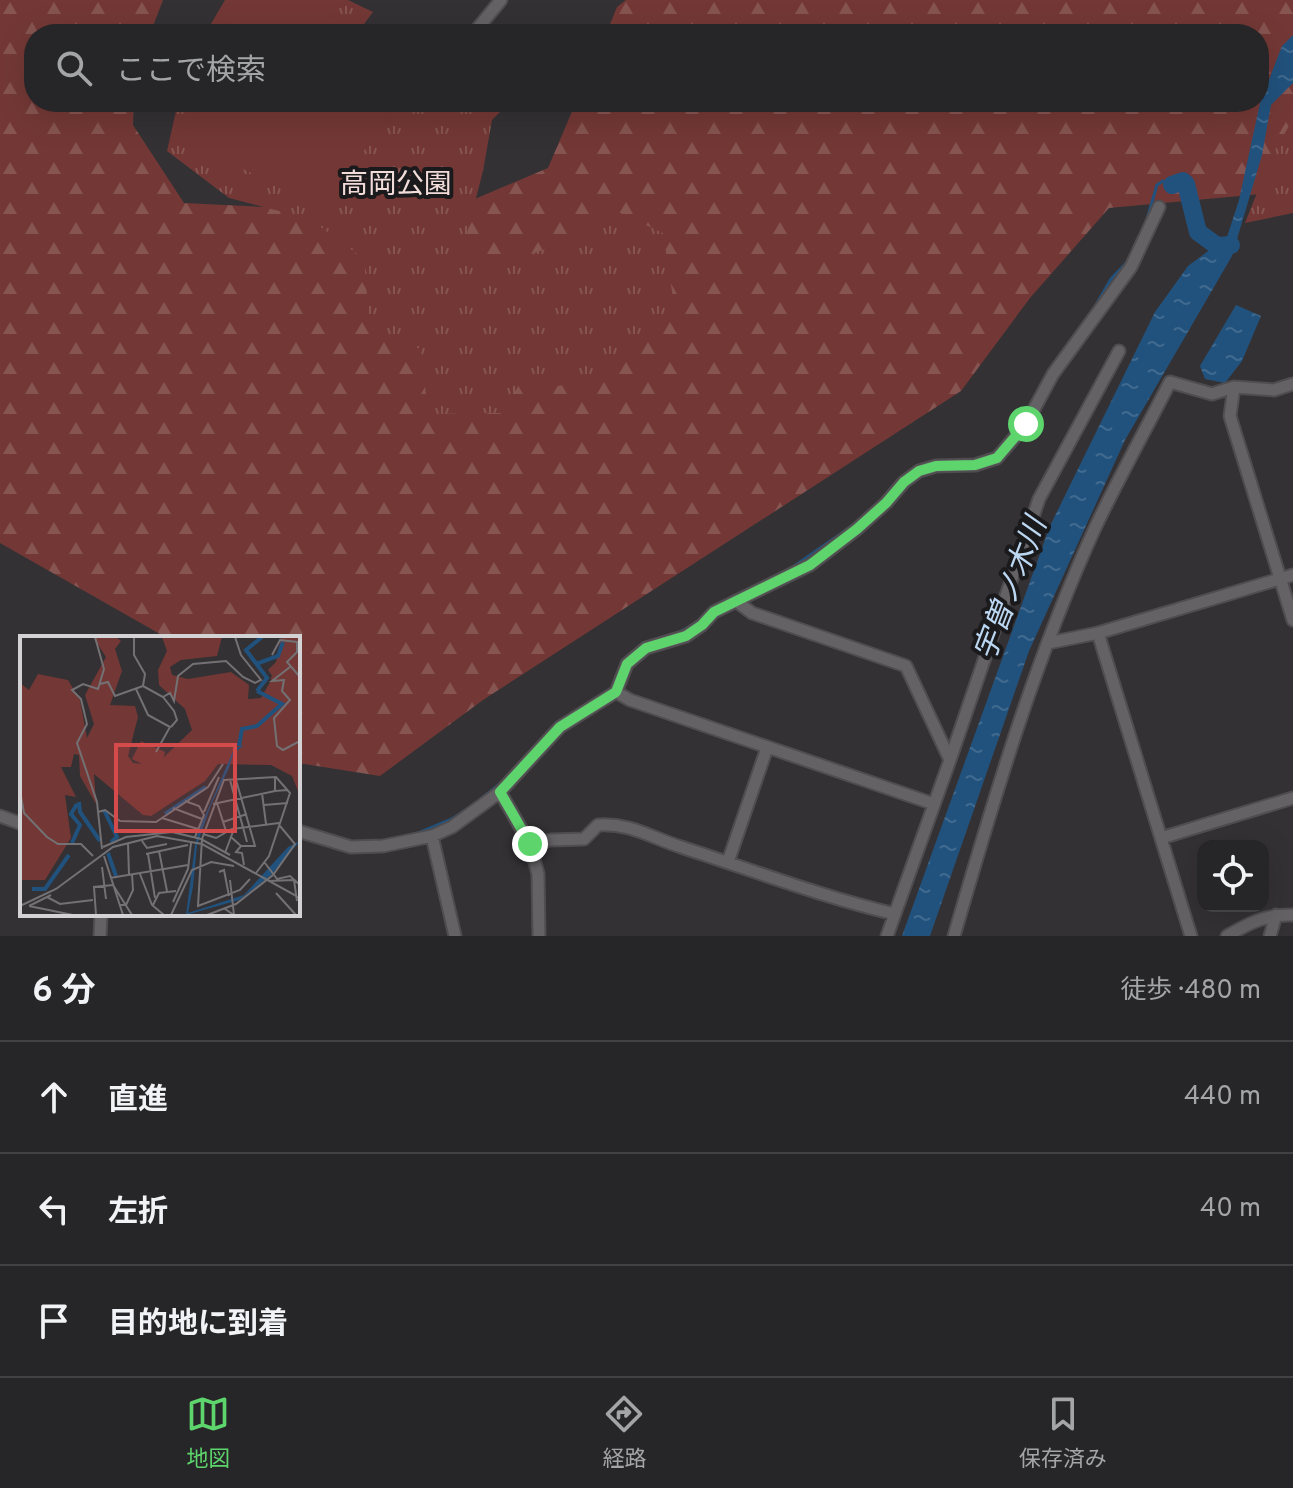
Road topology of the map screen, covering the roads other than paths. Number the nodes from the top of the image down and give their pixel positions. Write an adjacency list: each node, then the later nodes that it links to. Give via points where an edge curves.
1 (501, 0): 2 (street)
2 (481, 24)
3 (1159, 207): 9 (street, via 1131,267 1053,374 1006,450 975,465 919,471 810,565)
4 (1119, 351): 15 (street, via 1039,499)
5 (1293, 384): 6 (street, via 1274,390)
6 (1234, 387): 8 (street, via 1230,416); 12 (street, via 1212,394 1170,382 1095,529)
7 (1293, 575): 8 (street)
8 (1280, 579): 10 (street); 11 (street)
9 (736, 601): 13 (street, via 686,636 646,648 627,664); 15 (street, via 752,613 906,666)
10 (1293, 620)
11 (1098, 633): 12 (street); 23 (street)
12 (1048, 643): 34 (street, via 995,794)
13 (616, 692): 14 (street); 16 (street, via 560,727)
14 (767, 748): 18 (street); 25 (street)
15 (950, 760): 18 (street)
16 (500, 792): 22 (street); 24 (street)
17 (1293, 798): 23 (street)
18 (934, 804): 26 (street)
19 (0, 816): 20 (street)
20 (20, 823)
21 (300, 832): 22 (street, via 351,847)
22 (432, 836): 31 (street)
23 (1161, 838): 35 (street)
24 (530, 844): 25 (street, via 584,839 598,825 620,824); 32 (street, via 538,874)
25 (728, 862): 26 (street, via 846,903)
26 (895, 914): 33 (street)
27 (1276, 915): 28 (street); 36 (street); 37 (street)
28 (1293, 915)
29 (101, 916): 30 (street)
30 (100, 936)
31 (455, 936)
32 (539, 936)
33 (887, 936)
34 (954, 936)
35 (1191, 936)
36 (1227, 936)
37 (1270, 936)

